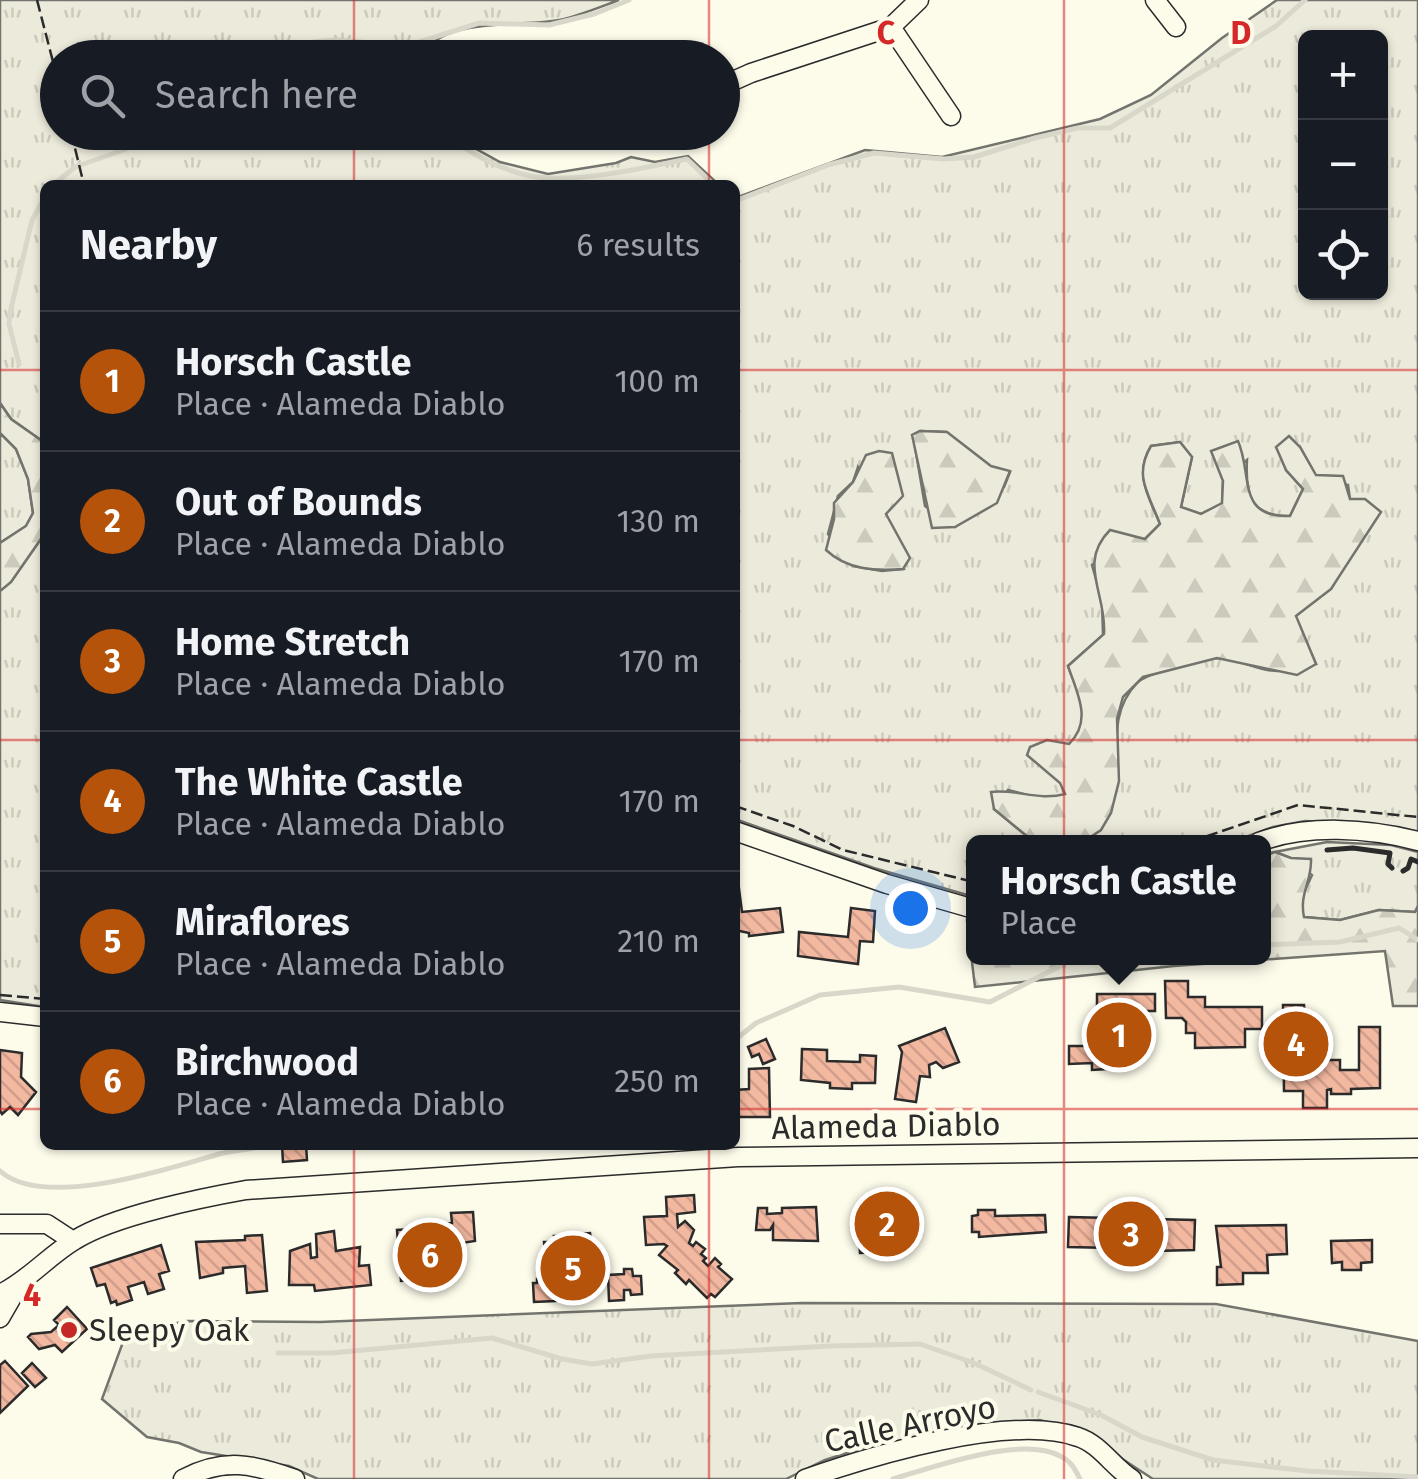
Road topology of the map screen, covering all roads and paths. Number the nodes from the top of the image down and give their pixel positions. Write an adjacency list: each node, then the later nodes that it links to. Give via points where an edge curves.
1 (919, 0): 3 (street)
2 (1155, 0): 4 (street)
3 (891, 27): 5 (street); 6 (street)
4 (1176, 27)
5 (740, 78)
6 (951, 116)
7 (740, 833): 10 (street)
8 (1271, 838): 9 (street, via 1312,831)
9 (1418, 840)
10 (966, 908)
11 (0, 1012): 12 (street)
12 (40, 1016)
13 (1418, 1148): 15 (street, Alameda Diablo, via 738,1157 518,1170 246,1190)
14 (0, 1224): 15 (street, via 47,1224)
15 (73, 1240): 16 (street, Alameda Diablo)
16 (20, 1285): 17 (street, Alameda Diablo); 18 (street, Alameda Diablo)
17 (0, 1294)
18 (0, 1318)
19 (183, 1479): 20 (street, via 205,1467 236,1464)
20 (294, 1479)
21 (805, 1479): 22 (street, Calle Arroyo, via 931,1443 1014,1431 1079,1437)
22 (1132, 1479)

